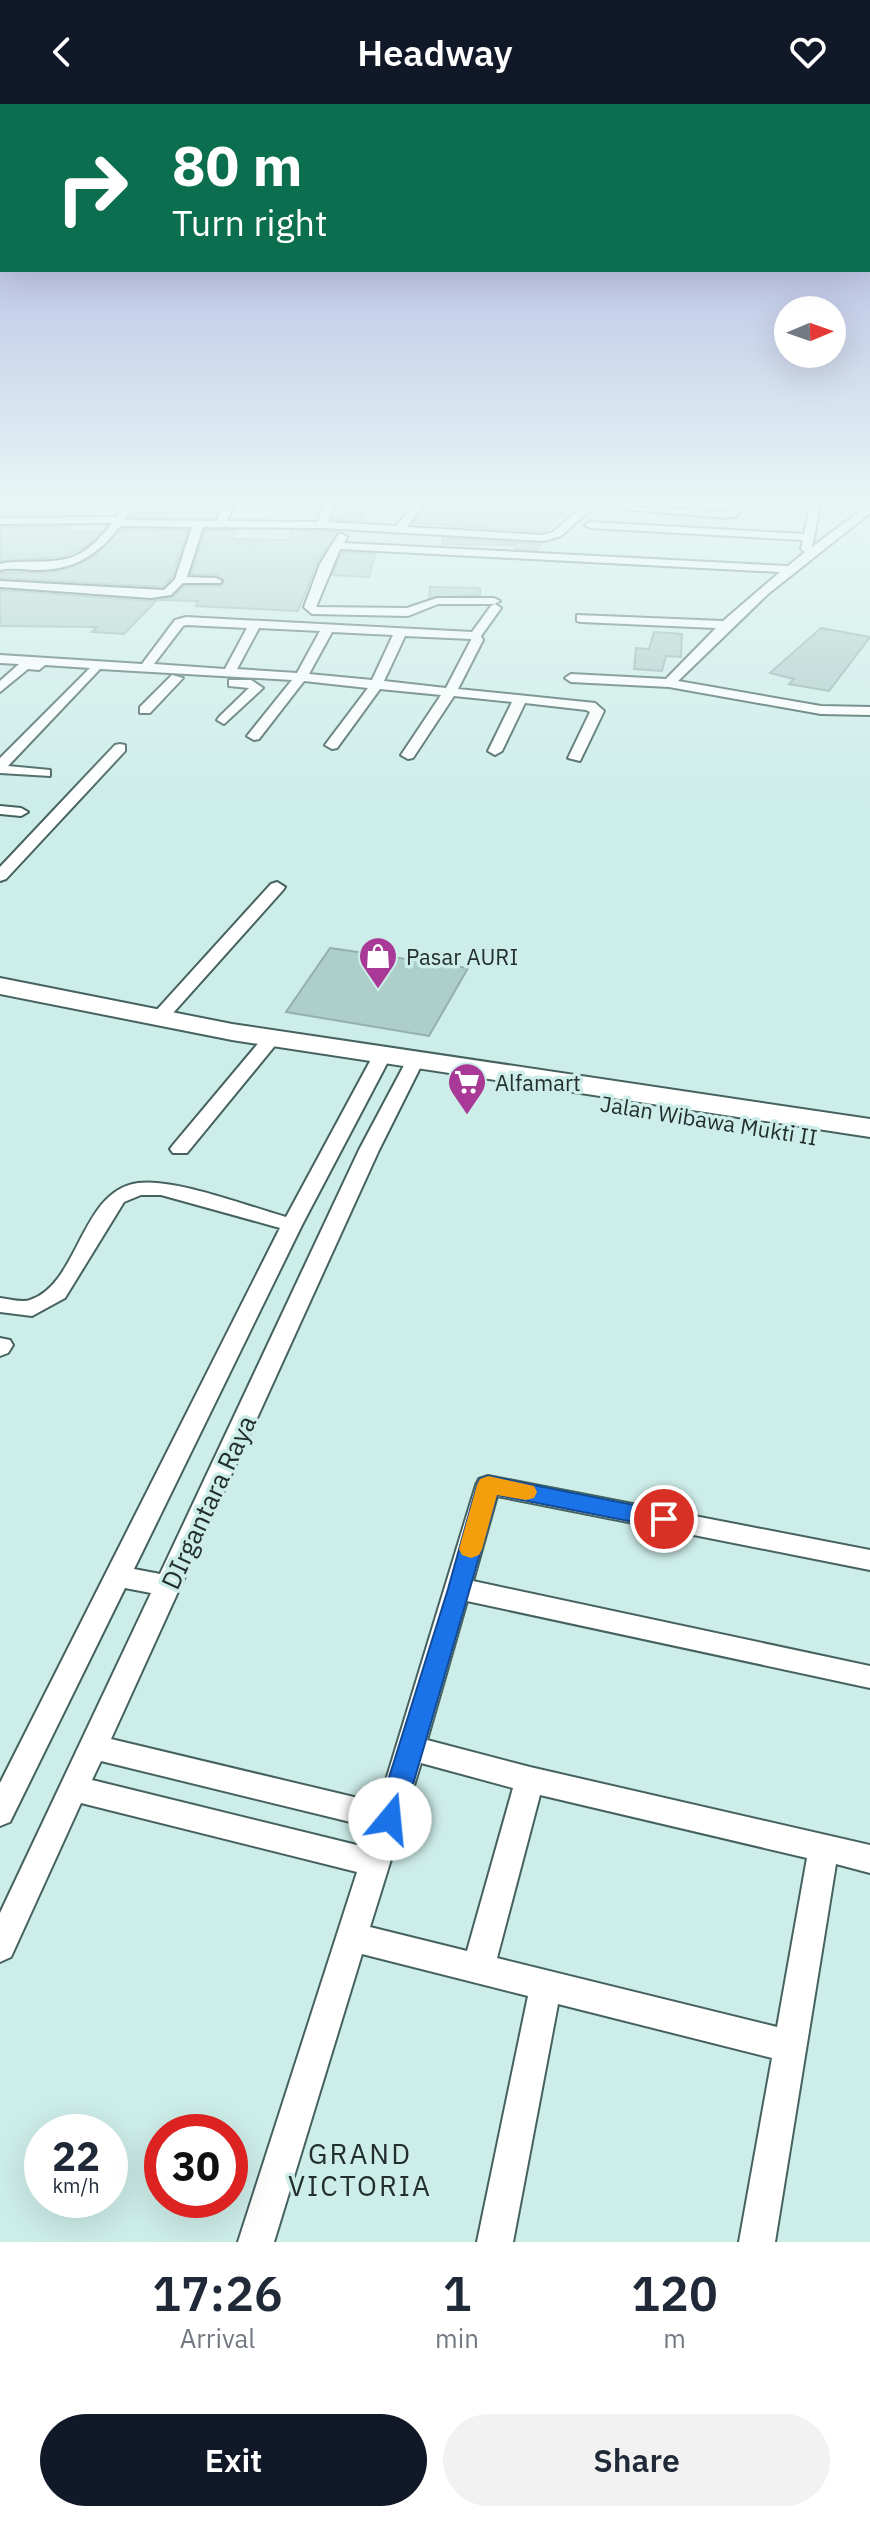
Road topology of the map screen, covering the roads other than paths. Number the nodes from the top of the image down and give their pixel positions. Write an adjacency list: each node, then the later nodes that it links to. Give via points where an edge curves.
1 (310, 606): 2 (street, via 312,610 408,612)
2 (424, 606)
3 (494, 606): 10 (street)
4 (748, 606): 7 (street)
5 (581, 618): 7 (street)
6 (255, 624): 8 (street); 12 (street, via 179,623); 14 (street)
7 (726, 625): 18 (street)
8 (328, 628): 9 (street); 15 (street)
9 (401, 631): 10 (street); 19 (street)
10 (475, 636): 21 (street)
11 (0, 659): 12 (street)
12 (145, 668): 14 (street)
13 (95, 670): 16 (street); 20 (street, via 25,665); 32 (street)
14 (229, 673): 15 (street)
15 (301, 677): 19 (street); 26 (street)
16 (177, 678): 23 (street); 25 (street, via 257,688)
17 (571, 678): 18 (street)
18 (669, 683): 24 (street, via 821,710)
19 (376, 685): 21 (street); 27 (street)
20 (0, 688)
21 (450, 692): 22 (street); 30 (street)
22 (521, 698): 29 (street); 31 (street, via 597,711)
23 (145, 710)
24 (870, 711)
25 (224, 720)
26 (254, 736)
27 (332, 745)
28 (120, 748): 36 (street)
29 (495, 751)
30 (408, 755)
31 (575, 758)
32 (0, 767): 33 (street)
33 (45, 773)
34 (0, 810): 35 (street)
35 (21, 812)
36 (0, 876)
37 (277, 887): 39 (street)
38 (0, 986): 39 (main road, Jalan Wibawa Mukti II)
39 (159, 1018): 40 (main road, Jalan Wibawa Mukti II)
40 (272, 1038): 41 (main road, Jalan Wibawa Mukti II); 46 (street)
41 (375, 1057): 42 (main road, Jalan Wibawa Mukti II); 44 (street, DIrgantara Raya)
42 (412, 1065): 43 (main road, Jalan Wibawa Mukti II); 45 (main road, Jalan Wibawa Mukti II); 47 (street, DIrgantara Raya)
43 (870, 1128)
44 (335, 1144): 47 (street); 48 (street, DIrgantara Raya)
45 (870, 1146)
46 (180, 1149)
47 (369, 1150): 52 (street, DIrgantara Raya)
48 (292, 1225): 49 (street, via 162,1189 138,1189 116,1198 57,1293 32,1309); 51 (street, DIrgantara Raya)
49 (0, 1305)
50 (870, 1560): 53 (street, via 488,1485)
51 (116, 1576): 52 (street); 59 (street, DIrgantara Raya)
52 (169, 1586): 55 (street, DIrgantara Raya)
53 (460, 1589): 54 (street); 56 (street)
54 (870, 1677)
55 (95, 1747): 58 (street, DIrgantara Raya); 60 (street)
56 (411, 1748): 57 (street); 60 (street)
57 (530, 1780): 61 (street); 66 (street)
58 (75, 1789): 63 (street); 65 (street, DIrgantara Raya)
59 (0, 1813)
60 (390, 1819): 63 (street)
61 (824, 1848): 62 (street); 68 (street)
62 (870, 1859)
63 (374, 1863): 64 (street)
64 (351, 1937): 66 (street); 69 (street)
65 (0, 1947)
66 (478, 1969): 67 (street)
67 (546, 1984): 68 (street); 70 (street)
68 (789, 2046): 71 (street)
69 (256, 2242)
70 (495, 2242)
71 (757, 2242)

